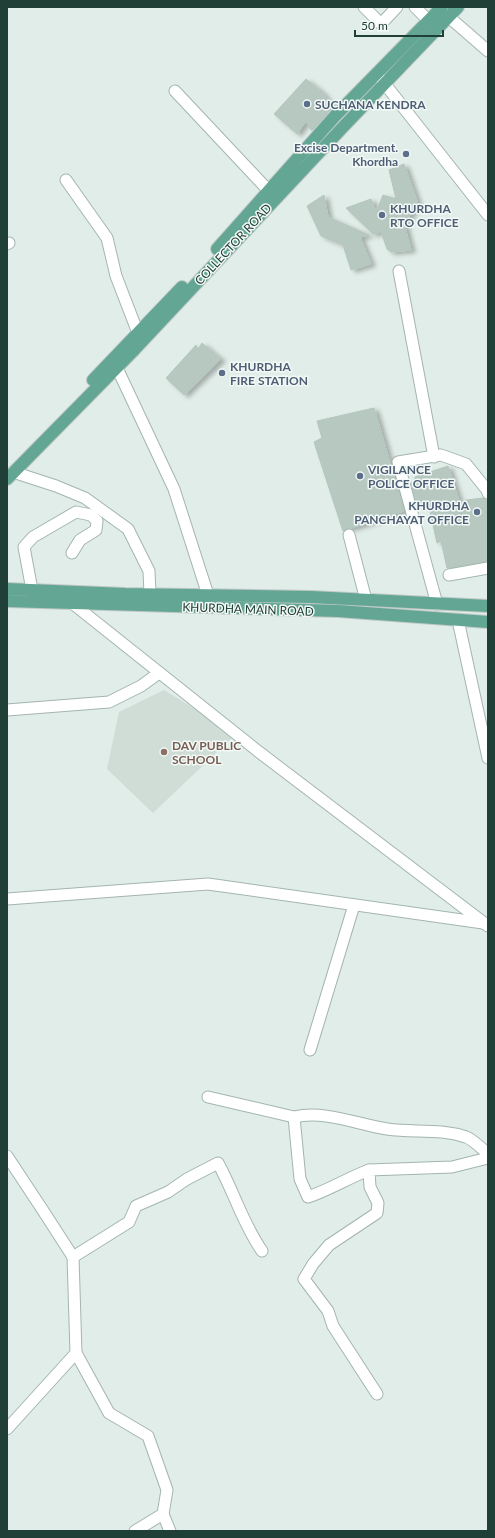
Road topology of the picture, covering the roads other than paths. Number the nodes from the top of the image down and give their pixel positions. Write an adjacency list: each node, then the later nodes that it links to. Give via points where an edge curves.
1 (364, 7): 2 (street, via 381,24)
2 (397, 7)
3 (415, 7): 6 (street)
4 (458, 7): 5 (main road, COLLECTOR ROAD)
5 (443, 11): 6 (main road, COLLECTOR ROAD); 7 (street); 9 (main road, COLLECTOR ROAD)
6 (428, 21): 8 (main road, COLLECTOR ROAD)
7 (488, 51)
8 (377, 74): 9 (street); 12 (main road, COLLECTOR ROAD, via 335,116)
9 (385, 83): 13 (street); 15 (main road, COLLECTOR ROAD)
10 (175, 91): 12 (street)
11 (66, 180): 16 (street, via 107,238 116,276)
12 (269, 190): 15 (main road, COLLECTOR ROAD)
13 (488, 215)
14 (399, 271): 18 (street)
15 (168, 308): 16 (main road, COLLECTOR ROAD); 17 (main road, COLLECTOR ROAD)
16 (138, 333): 19 (main road, COLLECTOR ROAD)
17 (117, 368): 19 (main road, COLLECTOR ROAD); 28 (street, via 174,489)
18 (434, 457): 20 (street, via 441,455 466,464); 32 (street, via 398,462)
19 (9, 473): 27 (street, via 56,486 85,498 128,529 149,571)
20 (488, 493)
21 (349, 535): 30 (street)
22 (72, 553): 26 (street, via 80,540 96,530 97,521 91,515 76,512 33,537 24,547)
23 (488, 568): 24 (street)
24 (449, 575)
25 (7, 589): 26 (main road, KHURDHA MAIN ROAD)
26 (32, 590): 27 (main road, KHURDHA MAIN ROAD)
27 (150, 594): 28 (main road, KHURDHA MAIN ROAD)
28 (208, 595): 30 (main road, KHURDHA MAIN ROAD)
29 (7, 600): 31 (main road, KHURDHA MAIN ROAD)
30 (366, 600): 32 (main road, KHURDHA MAIN ROAD)
31 (72, 603): 34 (main road, KHURDHA MAIN ROAD, via 338,611); 36 (street)
32 (437, 604): 33 (main road, KHURDHA MAIN ROAD)
33 (488, 606)
34 (458, 620): 35 (main road, KHURDHA MAIN ROAD); 38 (street)
35 (488, 622)
36 (159, 673): 37 (street, via 141,686 109,702); 41 (street)
37 (7, 710)
38 (488, 758)
39 (7, 899): 40 (street, via 208,884)
40 (354, 905): 41 (street); 42 (street)
41 (486, 924)
42 (310, 1050)
43 (208, 1097): 44 (street)
44 (294, 1117): 45 (street, via 305,1114 351,1120 387,1129 437,1130 468,1138); 48 (street, via 300,1179 308,1197)
45 (488, 1154)
46 (7, 1156): 50 (street)
47 (488, 1158): 48 (street, via 452,1167)
48 (369, 1170): 52 (street, via 370,1187 378,1203 377,1213 329,1245 312,1264 304,1279 328,1311 333,1326)
49 (262, 1251): 50 (street, via 250,1234 218,1163 168,1192 136,1206 129,1222)
50 (73, 1258): 51 (street)
51 (76, 1353): 53 (street); 54 (street, via 109,1413 148,1436 167,1490)
52 (376, 1394)
53 (7, 1429)
54 (163, 1514): 55 (street); 56 (street)
55 (135, 1531)
56 (170, 1531)

